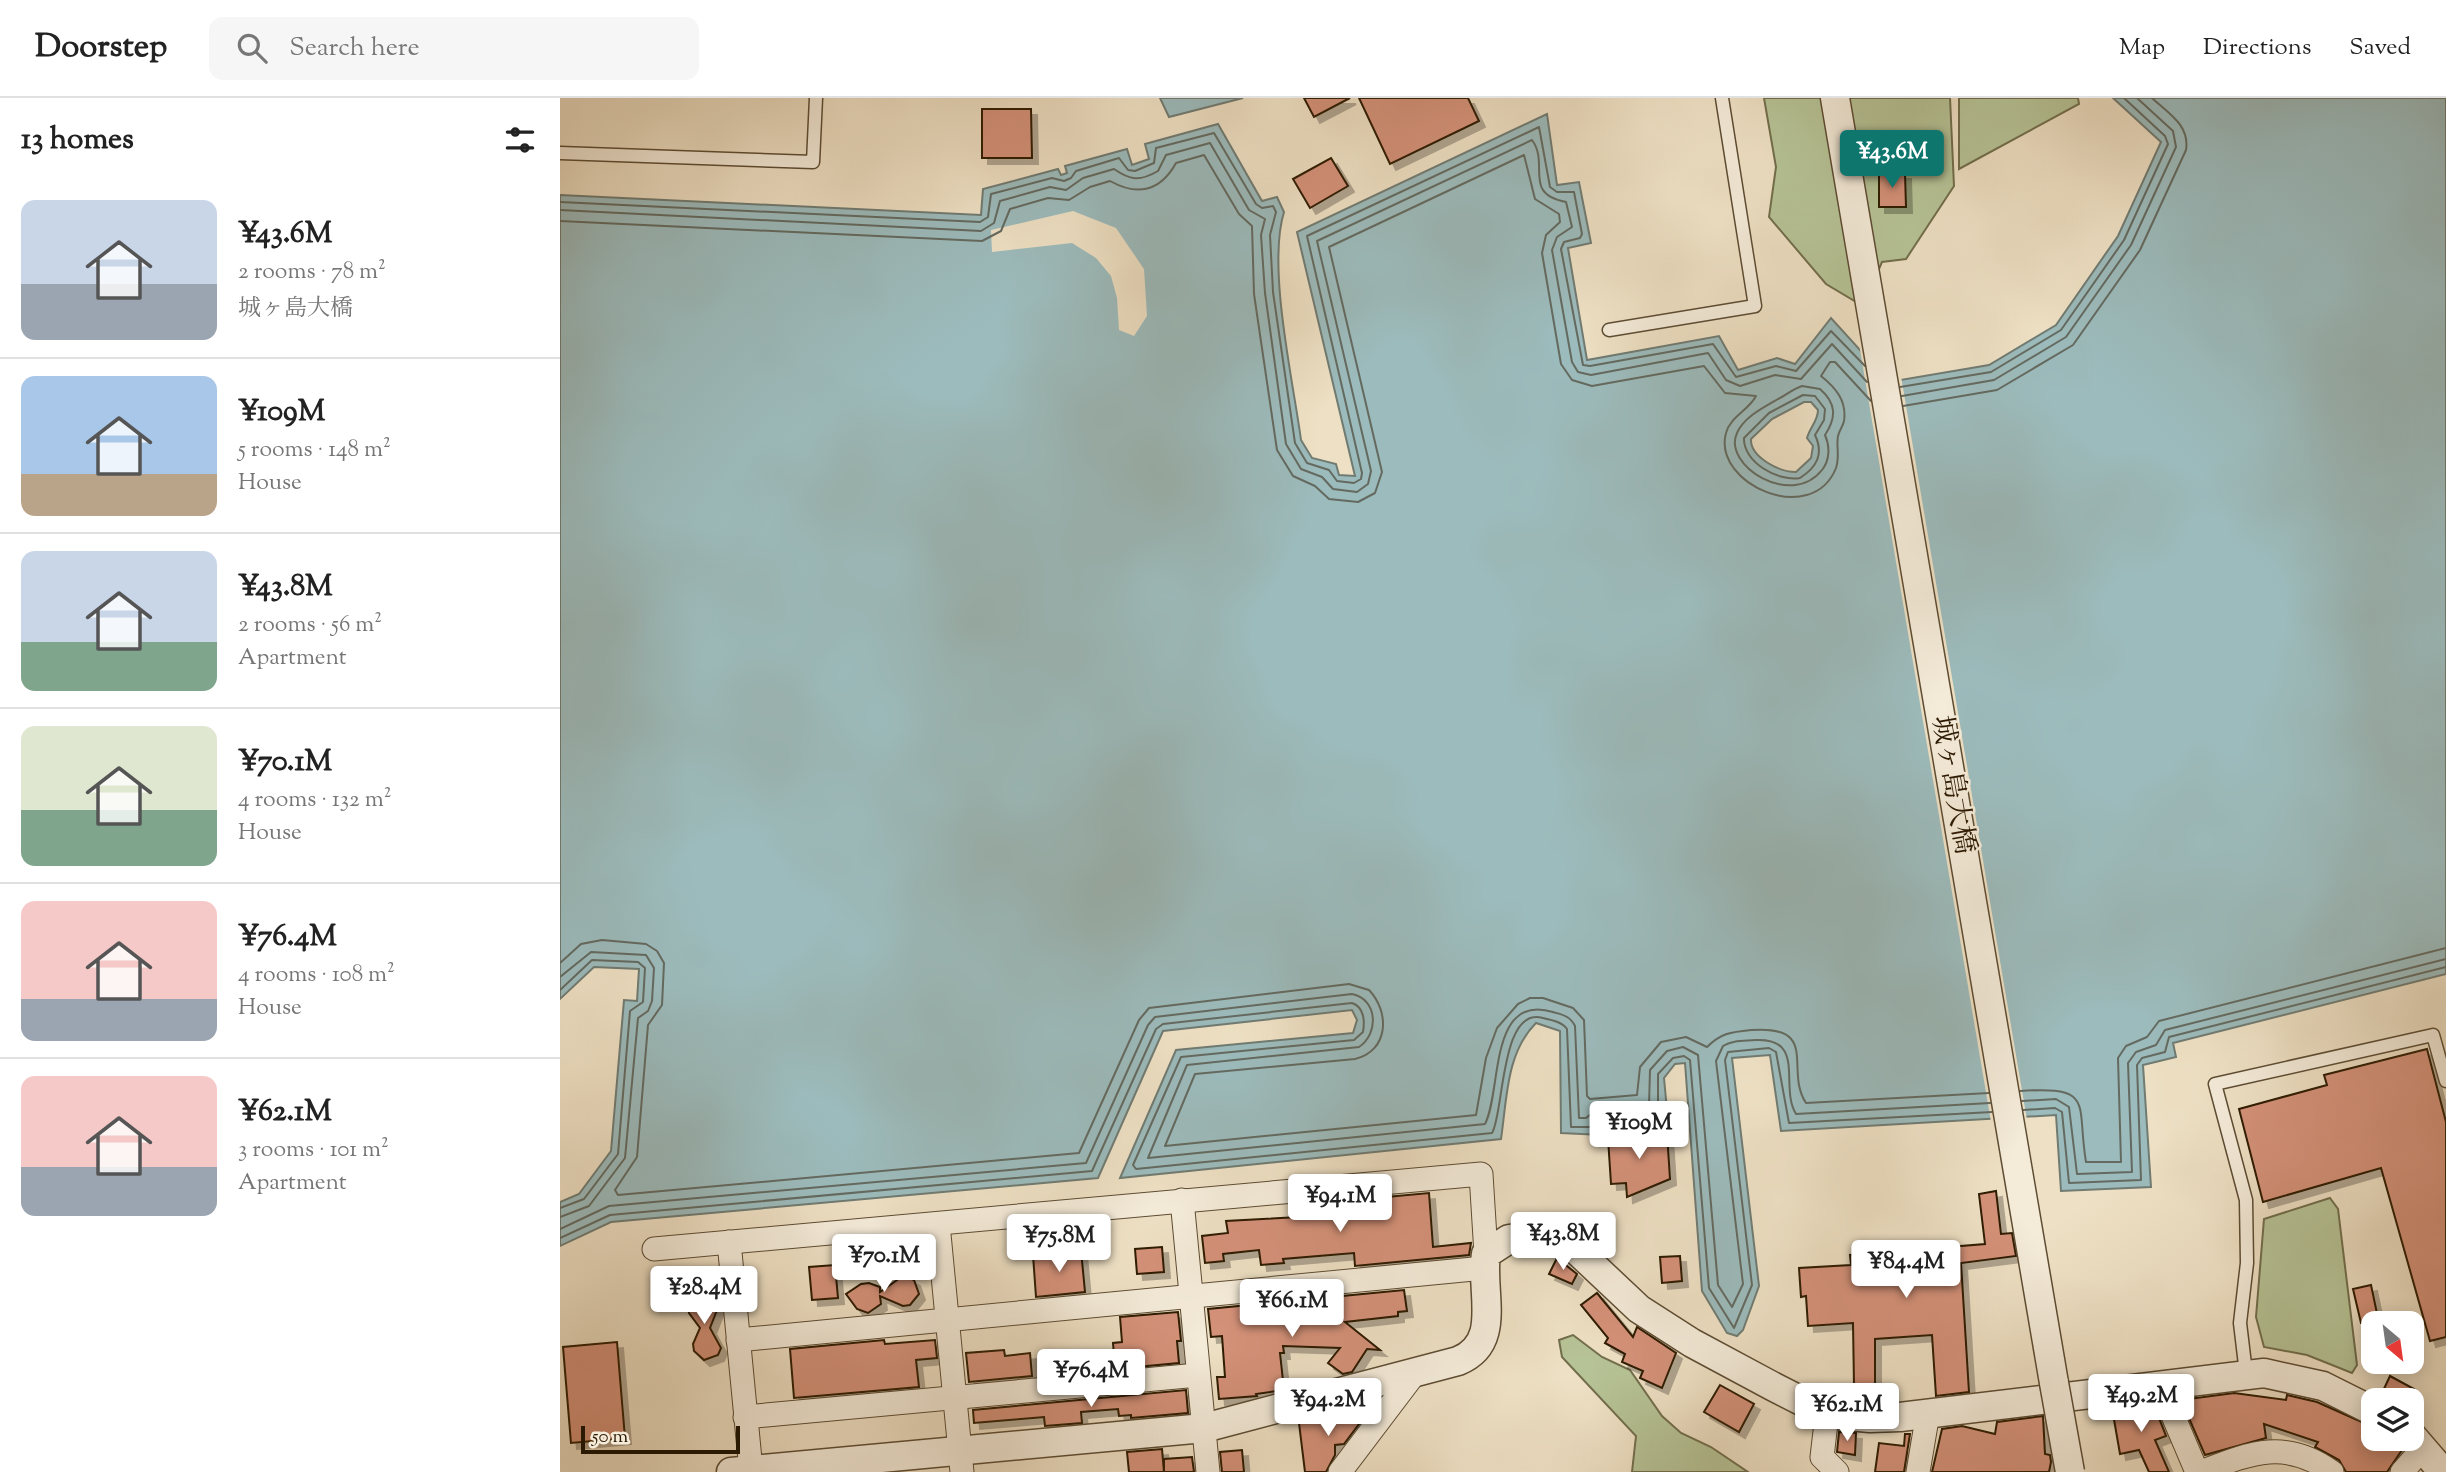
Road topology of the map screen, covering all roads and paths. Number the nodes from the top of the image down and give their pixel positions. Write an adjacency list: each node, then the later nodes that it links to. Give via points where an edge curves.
1 (816, 98): 4 (lane, via 813,162)
2 (1722, 98): 5 (lane, via 1755,306)
3 (1835, 98): 33 (street, 城ヶ島大橋, bridge)
4 (560, 153)
5 (1609, 330)
6 (2446, 1081): 16 (lane, via 2433,1035 2214,1084 2246,1200 2247,1263 2240,1324)
7 (1182, 1200): 8 (street); 11 (street, via 1481,1174); 12 (street)
8 (938, 1224): 9 (street); 13 (street)
9 (729, 1242): 10 (street); 14 (street)
10 (653, 1249)
11 (1485, 1261): 12 (street); 15 (street, via 1487,1328 1479,1348 1458,1361); 22 (street, via 1509,1239 1530,1236 1570,1244 1639,1309 1692,1343)
12 (1191, 1297): 13 (street); 17 (street)
13 (948, 1319): 14 (street); 19 (street)
14 (738, 1340): 23 (street)
15 (1415, 1373): 24 (street); 30 (street)
16 (2246, 1373): 18 (street); 20 (street, via 2295,1377)
17 (1198, 1375): 19 (street); 24 (street)
18 (2160, 1385): 21 (street); 34 (street)
19 (955, 1396): 23 (street); 27 (street)
20 (2361, 1405)
21 (1928, 1413): 22 (street, via 1870,1418); 32 (street)
22 (1827, 1414): 31 (street, via 1822,1457)
23 (745, 1417): 28 (street)
24 (1204, 1428): 27 (street); 29 (street)
25 (2424, 1448): 37 (street)
26 (2413, 1451): 36 (street)
27 (961, 1462): 28 (street)
28 (741, 1471)
29 (1208, 1472)
30 (1340, 1472)
31 (1837, 1472)
32 (1918, 1472)
33 (2070, 1472)
34 (2199, 1472): 35 (street, via 2271,1450 2291,1453)
35 (2332, 1472)
36 (2402, 1472)
37 (2443, 1472)

